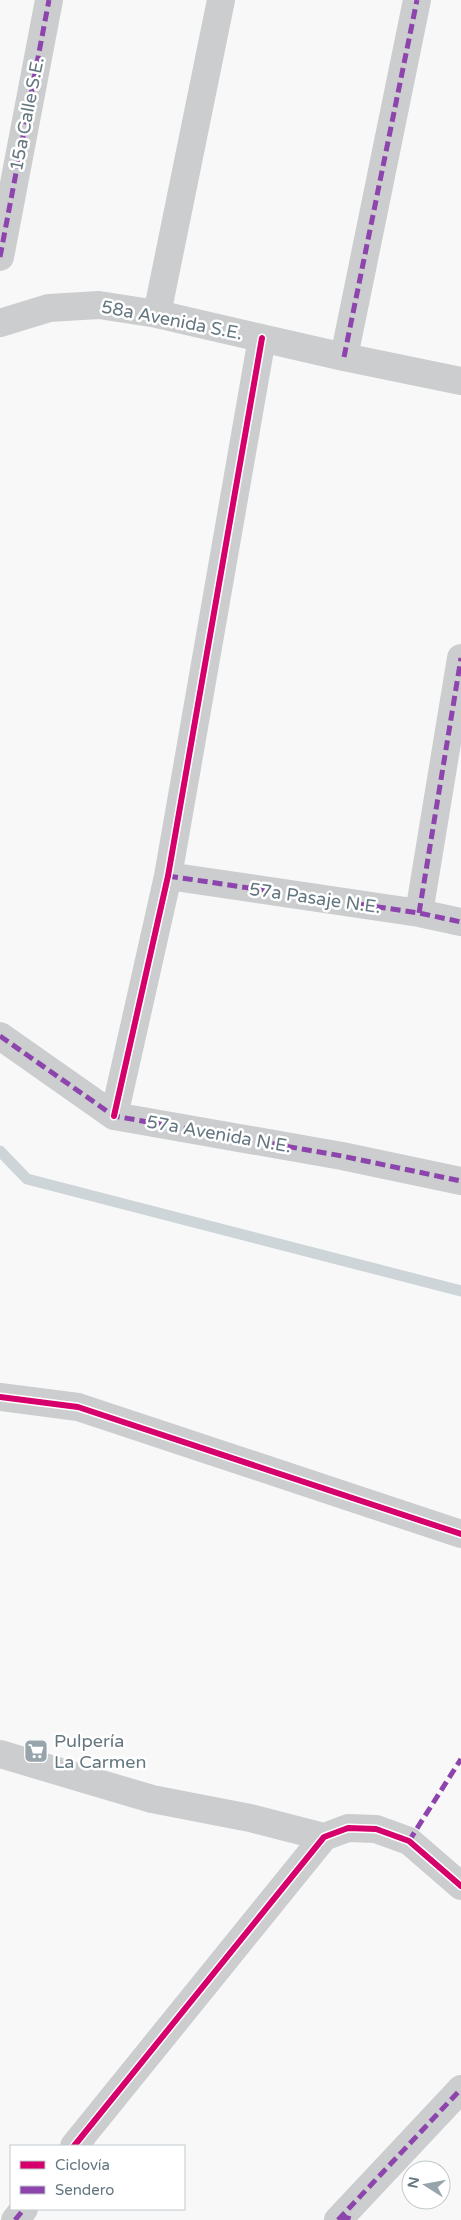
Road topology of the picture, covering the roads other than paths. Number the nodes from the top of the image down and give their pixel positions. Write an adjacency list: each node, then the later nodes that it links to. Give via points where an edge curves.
1 (49, 0): 4 (street, 15a Calle S.E.)
2 (221, 0): 5 (street)
3 (417, 0): 8 (street)
4 (0, 257)
5 (157, 314): 6 (street, 58a Avenida S.E., via 99,305 49,308); 7 (street, 58a Avenida S.E.)
6 (0, 323)
7 (262, 338): 8 (street, 58a Avenida S.E.); 11 (street)
8 (344, 357): 9 (street, 58a Avenida S.E.)
9 (461, 381)
10 (461, 658): 12 (street)
11 (168, 876): 12 (street, 57a Pasaje N.E.); 15 (street)
12 (419, 913): 13 (street, 57a Pasaje N.E.)
13 (461, 922)
14 (0, 1036): 15 (street, 57a Avenida N.E.)
15 (114, 1116): 16 (street, 57a Avenida N.E.)
16 (461, 1180)
17 (0, 1396): 18 (street, via 78,1407)
18 (461, 1534)
19 (0, 1754): 20 (street, via 152,1799 250,1818)
20 (324, 1837): 21 (street, via 348,1828 376,1829 409,1841); 23 (street)
21 (461, 1886)
22 (461, 2089): 25 (street)
23 (75, 2145)
24 (23, 2210): 26 (street)
25 (344, 2219)
26 (15, 2220)

